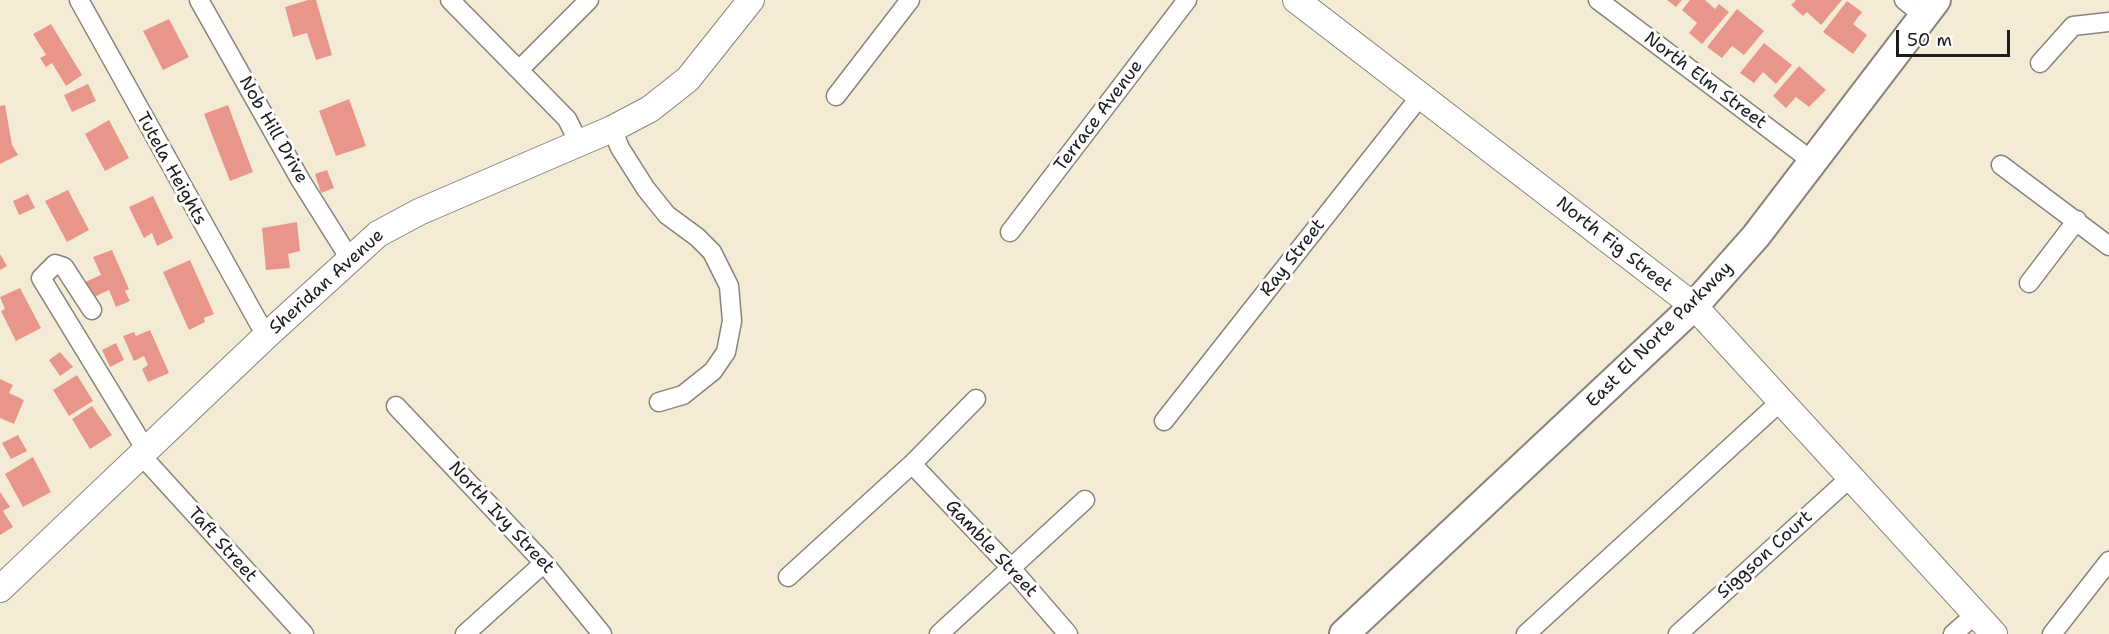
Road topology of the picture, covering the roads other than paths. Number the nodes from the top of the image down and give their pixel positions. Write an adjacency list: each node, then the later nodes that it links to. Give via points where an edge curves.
1 (79, 0): 27 (street, Tutela Heights)
2 (199, 0): 23 (street, Nob Hill Drive, via 301,181)
3 (450, 0): 13 (street)
4 (589, 0): 13 (street)
5 (751, 0): 16 (street, Sheridan Avenue, via 688,79 662,102)
6 (910, 0): 15 (street)
7 (1187, 0): 21 (street, Terrace Avenue)
8 (1296, 0): 14 (street, North Fig Street)
9 (1598, 0): 18 (street, North Elm Street)
10 (1921, 5): 18 (main road, East El Norte Parkway)
11 (2109, 22): 12 (street, via 2073,26)
12 (2040, 63)
13 (520, 69): 17 (street, via 567,119)
14 (1422, 94): 25 (street, North Fig Street); 32 (street, Ray Street)
15 (836, 96)
16 (612, 129): 17 (street, Sheridan Avenue); 30 (street, via 646,189 667,215 712,252 729,286 732,321 726,352 712,371 683,395)
17 (579, 143): 23 (street, Sheridan Avenue, via 404,219 378,234)
18 (1812, 161): 25 (main road, East El Norte Parkway, via 1756,236)
19 (2001, 165): 20 (street)
20 (2077, 220): 22 (street); 24 (street)
21 (1010, 232)
22 (2109, 246)
23 (350, 259): 27 (street, Sheridan Avenue)
24 (2029, 283)
25 (1694, 306): 29 (street, North Fig Street); 48 (main road, East El Norte Parkway)
26 (92, 310): 33 (street, Taft Street, via 64,267 55,264 41,278)
27 (266, 336): 33 (street, Sheridan Avenue)
28 (976, 399): 34 (street)
29 (1781, 401): 35 (street, North Fig Street); 49 (street)
30 (659, 402)
31 (396, 406): 38 (street, North Ivy Street)
32 (1164, 421)
33 (144, 453): 41 (street, Sheridan Avenue); 43 (street, Taft Street)
34 (912, 464): 39 (street, Gamble Street); 40 (street)
35 (1852, 476): 42 (street, North Fig Street); 50 (street, Siggson Court)
36 (1085, 500): 39 (street)
37 (2109, 561): 53 (street)
38 (544, 563): 44 (street); 45 (street, North Ivy Street)
39 (1010, 567): 46 (street); 47 (street, Gamble Street)
40 (788, 577)
41 (0, 589)
42 (1976, 614): 51 (street); 52 (street, North Fig Street)
43 (303, 634)
44 (465, 634)
45 (602, 634)
46 (939, 634)
47 (1068, 634)
48 (1344, 634)
49 (1526, 634)
50 (1678, 634)
51 (1953, 634)
52 (1994, 634)
53 (2052, 634)

